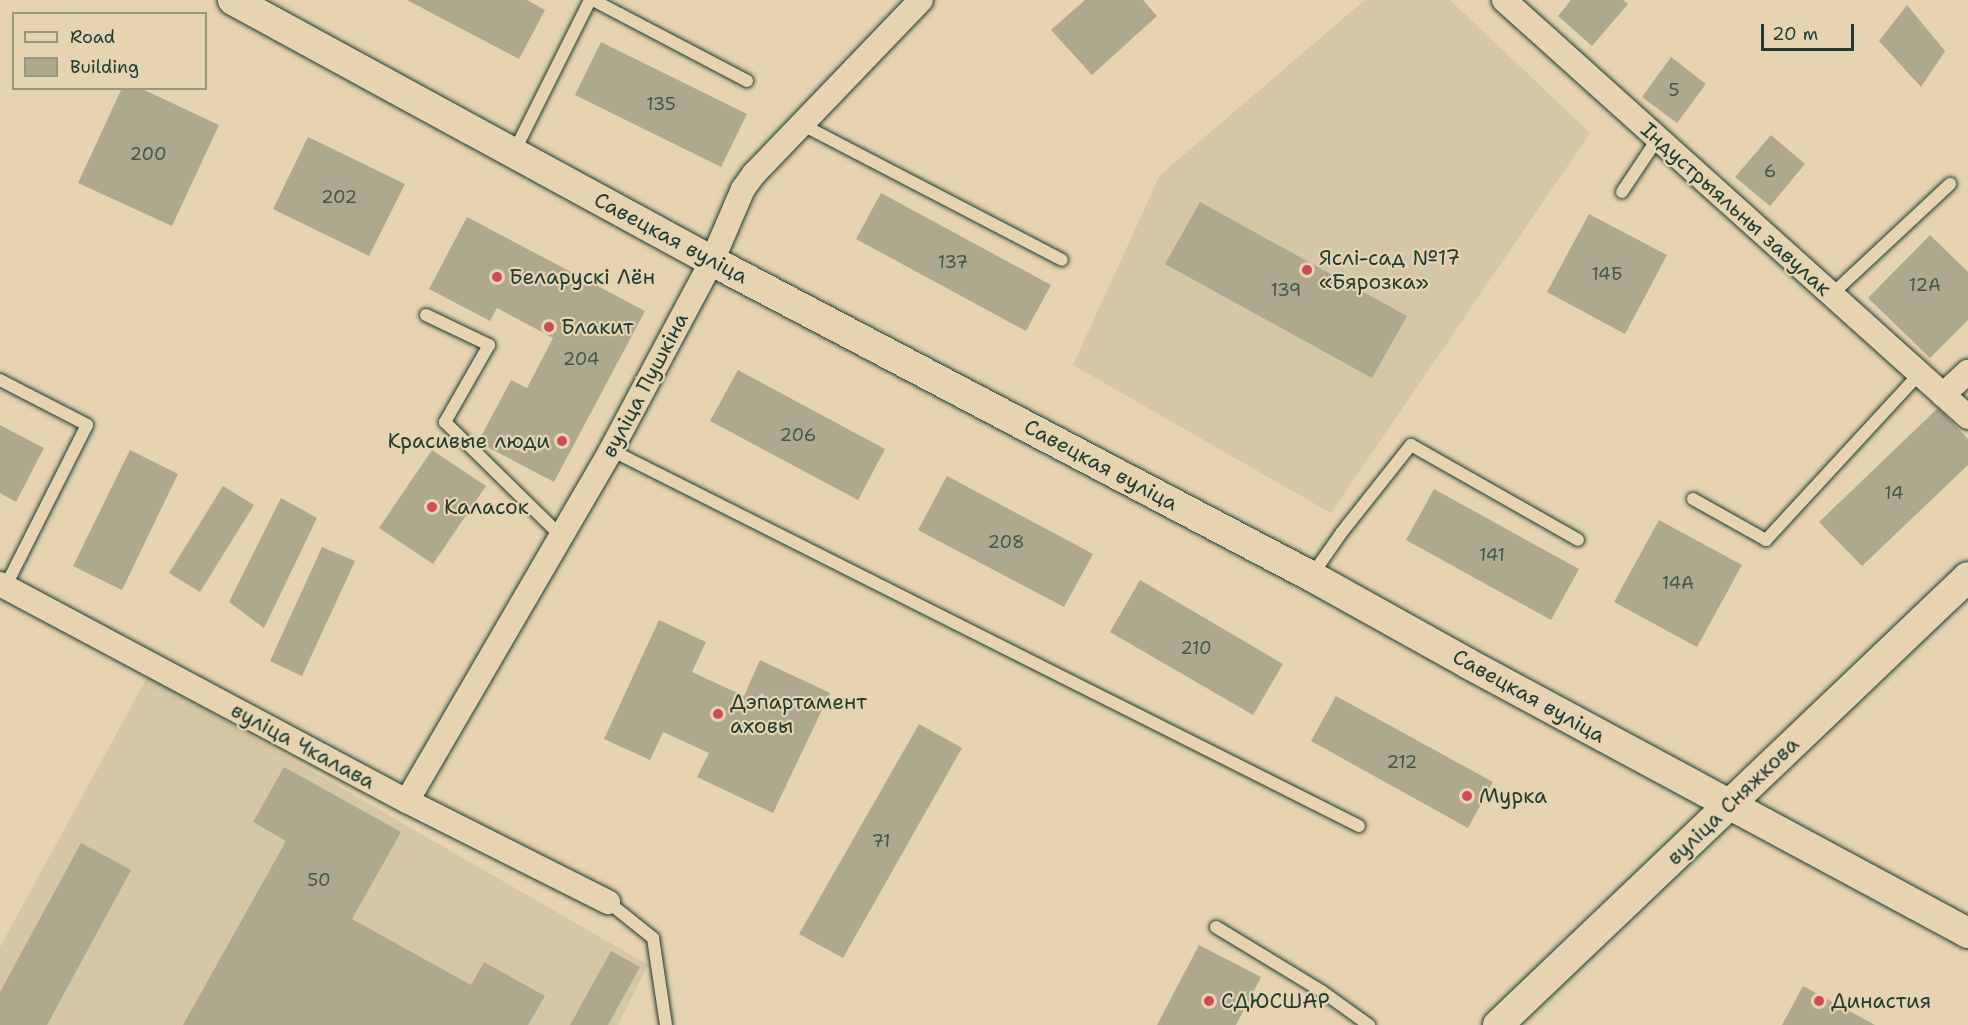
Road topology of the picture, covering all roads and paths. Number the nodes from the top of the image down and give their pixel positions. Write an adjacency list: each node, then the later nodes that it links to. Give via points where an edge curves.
1 (233, 0): 8 (street, Савецкая вуліца)
2 (591, 0): 5 (lane); 8 (lane)
3 (921, 0): 6 (street, вуліца Пушкіна)
4 (1504, 0): 7 (street, Індустрыяльны завулак)
5 (747, 81)
6 (801, 124): 11 (lane); 12 (street, вуліца Пушкіна, via 743,189)
7 (1658, 138): 10 (lane); 13 (street, Індустрыяльны завулак)
8 (514, 153): 12 (street, Савецкая вуліца)
9 (1950, 184): 13 (lane)
10 (1622, 192)
11 (1062, 260)
12 (712, 261): 20 (street, вуліца Пушкіна); 24 (street, Савецкая вуліца)
13 (1832, 295): 16 (street, Індустрыяльны завулак)
14 (426, 315): 22 (lane, via 489,345 445,422)
15 (1968, 372): 18 (street)
16 (1919, 374): 18 (street, Індустрыяльны завулак); 21 (lane, via 1766,540)
17 (0, 380): 26 (lane, via 87,425)
18 (1943, 395): 19 (street, Індустрыяльны завулак)
19 (1968, 417)
20 (611, 450): 22 (street, вуліца Пушкіна); 29 (lane)
21 (1693, 499)
22 (560, 535): 27 (street, вуліца Пушкіна)
23 (1578, 540): 24 (lane, via 1411,445)
24 (1311, 576): 28 (street, Савецкая вуліца)
25 (1968, 577): 28 (street, вуліца Сняжкова)
26 (3, 586): 27 (street, вуліца Чкалава)
27 (407, 801): 30 (street, вуліца Чкалава)
28 (1728, 805): 32 (street, Савецкая вуліца); 35 (street, вуліца Сняжкова)
29 (1359, 826)
30 (608, 903): 33 (lane, via 653,938)
31 (1216, 927): 34 (lane)
32 (1968, 933)
33 (666, 1025)
34 (1369, 1025)
35 (1498, 1025)

